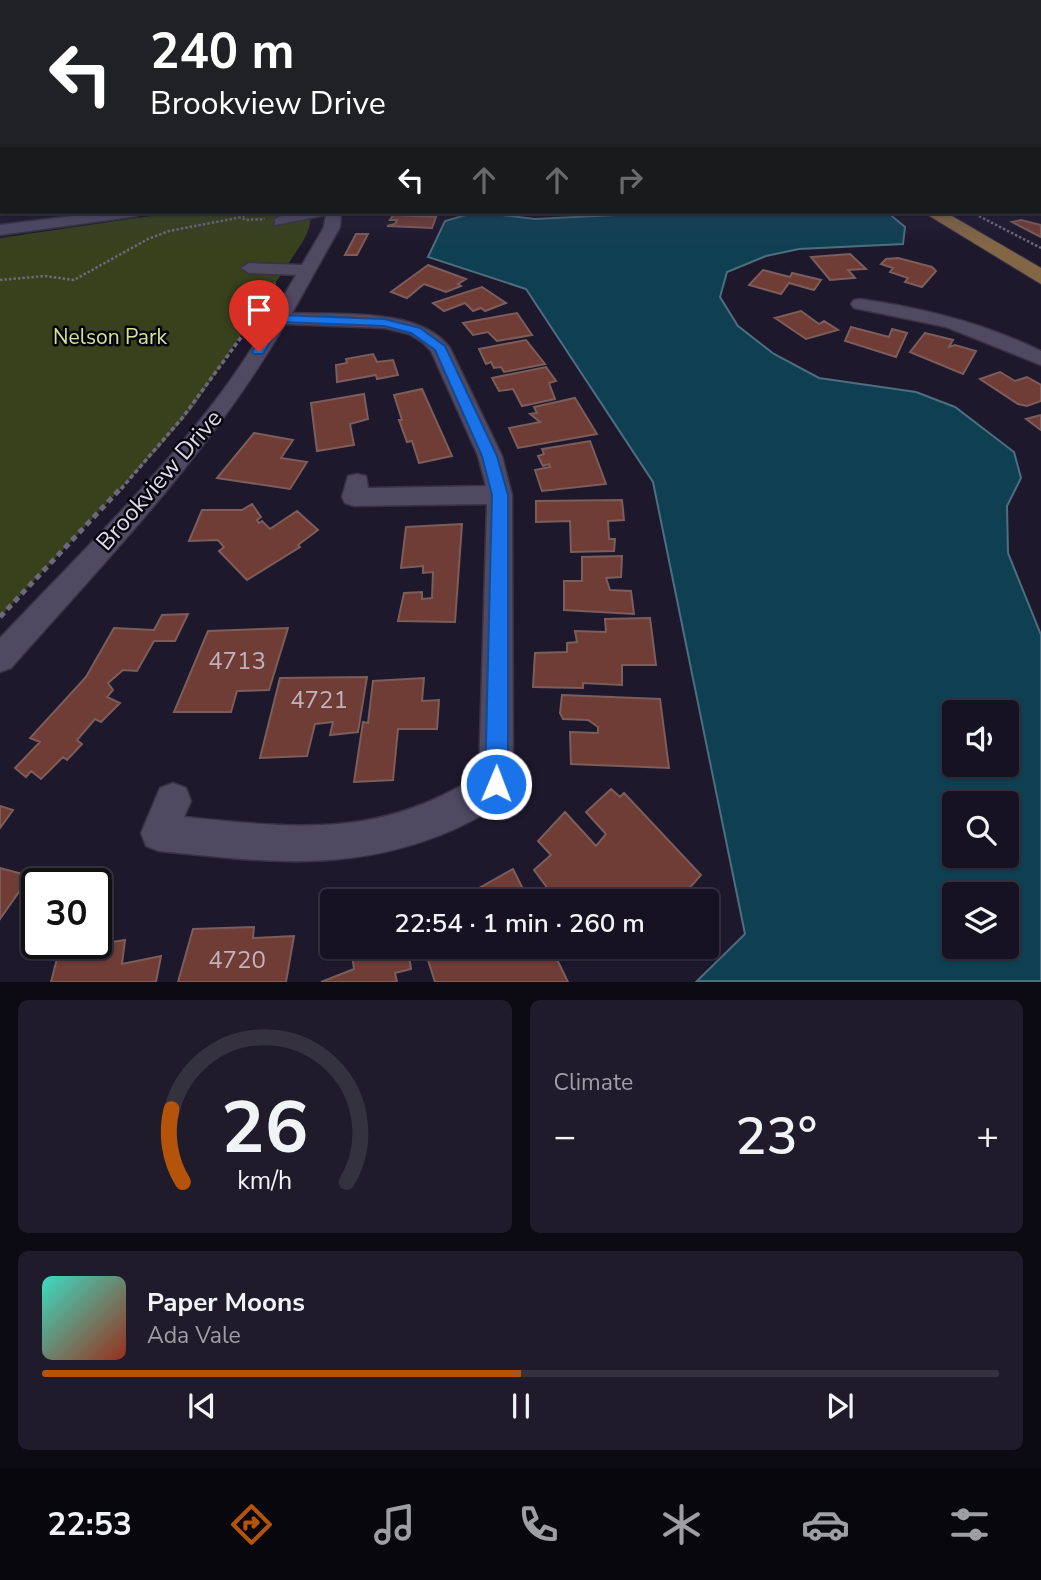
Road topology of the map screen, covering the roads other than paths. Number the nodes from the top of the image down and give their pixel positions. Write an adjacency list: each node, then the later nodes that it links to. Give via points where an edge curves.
1 (122, 214): 7 (street)
2 (303, 214): 6 (street)
3 (334, 214): 10 (street, Brookview Drive, via 332,227)
4 (935, 214): 11 (main road)
5 (964, 214): 8 (main road)
6 (275, 220)
7 (0, 230)
8 (1041, 258)
9 (249, 268): 10 (street)
10 (295, 269): 13 (street, Brookview Drive)
11 (1041, 276)
12 (860, 304): 14 (street, via 945,321)
13 (279, 318): 16 (street, via 384,322 429,338 440,348 490,456); 17 (street, Brookview Drive, via 190,448)
14 (1041, 359)
15 (357, 482): 16 (street, via 354,497)
16 (500, 495): 18 (street, via 496,784 440,817 398,833 354,843 305,846 159,832)
17 (0, 659)
18 (173, 801)

